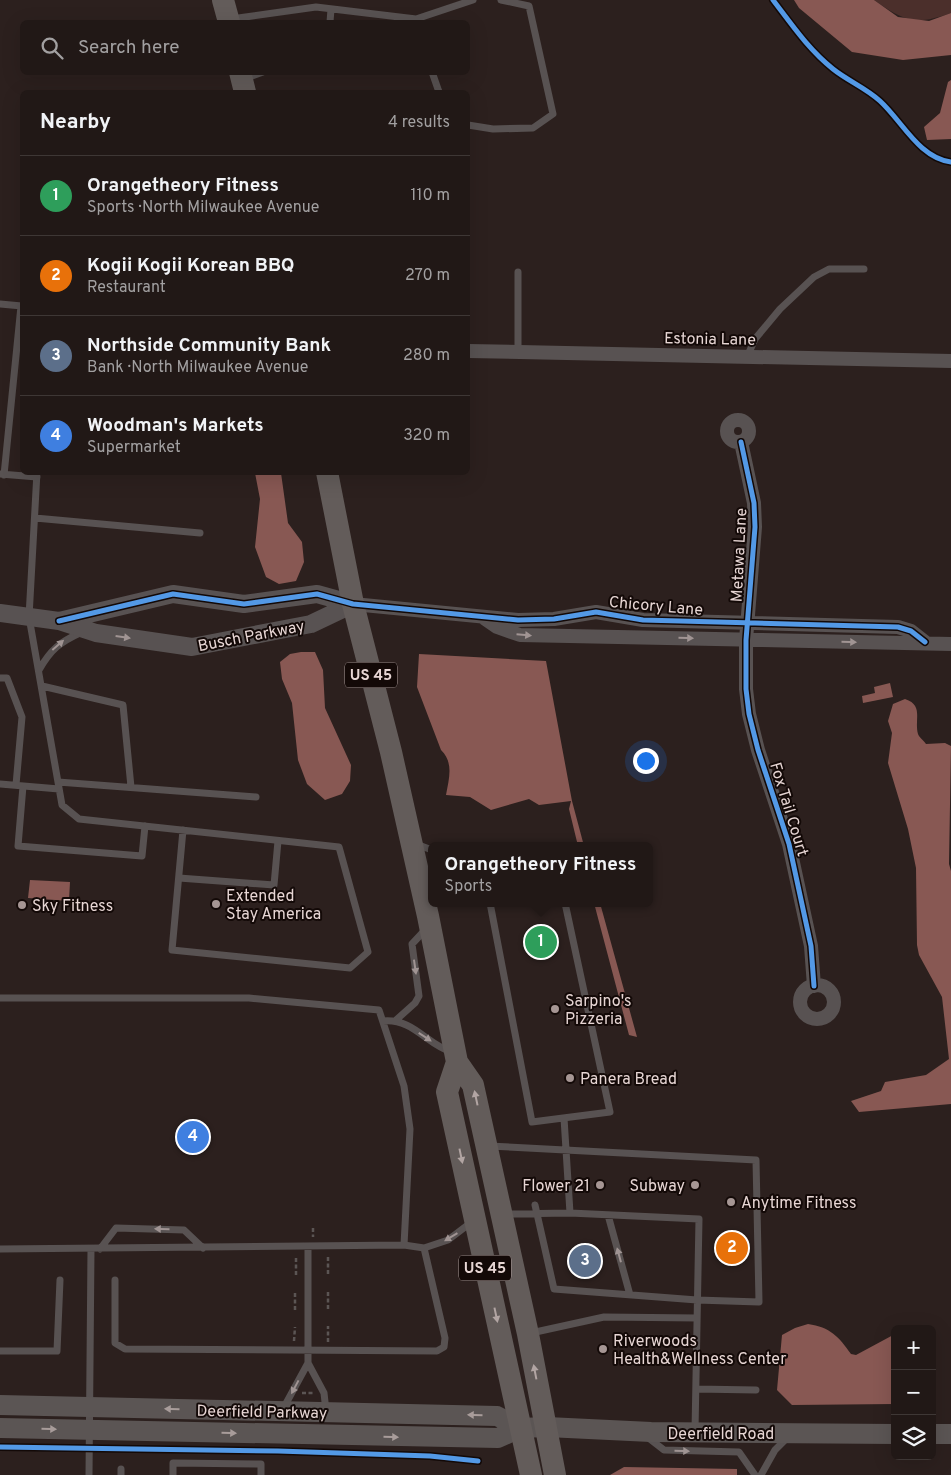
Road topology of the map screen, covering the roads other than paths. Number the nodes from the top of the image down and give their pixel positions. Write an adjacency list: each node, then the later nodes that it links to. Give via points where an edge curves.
1 (473, 0): 7 (lane)
2 (501, 0): 12 (lane, via 529,6 553,114 533,128 493,129)
3 (331, 9): 4 (lane, via 316,7); 5 (lane); 6 (lane)
4 (227, 14)
5 (330, 20)
6 (410, 20)
7 (420, 20)
8 (257, 75): 10 (lane)
9 (433, 75): 11 (lane)
10 (242, 82)
11 (437, 90)
12 (470, 125)
13 (864, 269): 20 (lane, via 829,269 814,277 780,309 755,339)
14 (518, 272): 19 (lane)
15 (0, 304): 16 (lane)
16 (20, 306)
17 (20, 323): 23 (lane)
18 (470, 351): 19 (street, Estonia Lane)
19 (518, 352): 20 (street, Estonia Lane)
20 (747, 357): 21 (street, Estonia Lane)
21 (951, 361)
22 (741, 442): 35 (street, Metawa Lane, via 754,503 755,527)
23 (2, 474): 24 (lane)
24 (20, 475)
25 (37, 475): 27 (lane)
26 (328, 475): 29 (main road, US 45)
27 (35, 518): 28 (lane); 33 (lane)
28 (200, 533)
29 (353, 604): 31 (street, Chicory Lane); 34 (street, Busch Parkway, via 316,594 244,604 173,594); 36 (street, Busch Parkway, one-way to 29, via 192,647 311,624); 52 (main road, US 45)
30 (0, 613): 33 (street, Busch Parkway)
31 (480, 615): 32 (street, Chicory Lane, via 518,620); 37 (street, Chicory Lane, one-way to 37, via 497,627 520,635)
32 (576, 615): 35 (street, Chicory Lane, via 596,612 643,620); 37 (street)
33 (29, 617): 34 (street, Busch Parkway); 41 (lane)
34 (59, 621): 36 (street, Busch Parkway)
35 (748, 624): 38 (street, Metawa Lane); 39 (street, Chicory Lane, via 898,627 911,631)
36 (86, 630): 41 (lane, one-way to 36, via 48,654 62,641)
37 (575, 636): 38 (street, Chicory Lane, one-way to 38)
38 (746, 640): 39 (street, Chicory Lane, one-way to 39); 59 (street, Fox Tail Court, via 749,714 789,844 811,946)
39 (925, 642): 40 (street, Chicory Lane)
40 (951, 644)
41 (39, 671): 43 (lane)
42 (0, 678): 46 (lane, via 8,678 22,717)
43 (42, 686): 45 (lane); 47 (lane, via 123,705)
44 (0, 784): 46 (lane)
45 (59, 785): 46 (lane); 47 (lane); 49 (lane, via 62,805 79,819)
46 (19, 786): 49 (lane, via 18,846 142,856)
47 (131, 788): 48 (lane)
48 (256, 797)
49 (145, 826): 50 (lane)
50 (183, 830): 51 (lane); 54 (lane)
51 (278, 841): 54 (lane, via 274,885); 54 (lane, via 339,847 368,952 350,968 172,950)
52 (412, 842): 53 (lane); 55 (main road, US 45)
53 (428, 848)
54 (179, 878)
55 (428, 903)
56 (491, 907): 64 (lane, via 532,1122)
57 (566, 907): 64 (lane, via 610,1112)
58 (431, 915): 61 (lane, one-way to 61, via 412,944 419,996); 63 (main road, US 45)
59 (814, 986)
60 (0, 998): 62 (lane, via 249,998 379,1010)
61 (396, 1020): 62 (lane); 63 (lane, one-way to 63)
62 (383, 1021): 74 (lane, via 404,1086 410,1129)
63 (456, 1057): 65 (main road, US 45, one-way to 63, via 473,1085); 72 (main road, US 45, one-way to 72, via 447,1092)
64 (564, 1118): 66 (lane)
65 (486, 1146): 66 (lane); 69 (main road, US 45)
66 (567, 1150): 68 (lane); 83 (lane, via 756,1160 759,1302)
67 (535, 1205): 70 (lane)
68 (570, 1213): 70 (lane); 71 (lane)
69 (501, 1214): 70 (lane); 85 (main road, US 45)
70 (538, 1214): 82 (lane, via 554,1289)
71 (608, 1215): 82 (lane, one-way to 71); 83 (lane, via 699,1219)
72 (475, 1220): 76 (lane, one-way to 76, via 448,1240); 97 (main road, US 45, one-way to 97)
73 (310, 1244): 74 (lane); 75 (lane); 86 (lane)
74 (404, 1245): 76 (lane)
75 (203, 1248): 79 (lane); 79 (lane, one-way to 79, via 184,1230 116,1228)
76 (424, 1248): 86 (lane, via 446,1338 444,1347 437,1351)
77 (0, 1249): 78 (lane)
78 (91, 1249): 79 (lane); 92 (lane)
79 (100, 1249)
80 (60, 1280): 87 (lane, via 57,1351)
81 (115, 1280): 86 (lane, via 115,1343 125,1350)
82 (630, 1295): 83 (lane)
83 (697, 1300): 84 (lane)
84 (697, 1318): 85 (lane, via 604,1317); 89 (lane)
85 (528, 1334): 95 (main road, US 45, one-way to 85)
86 (308, 1350): 88 (lane)
87 (0, 1351)
88 (308, 1363): 93 (lane, one-way to 93); 94 (lane, via 324,1393)
89 (696, 1389): 90 (lane); 100 (lane)
90 (756, 1390)
91 (0, 1405): 92 (main road, Deerfield Parkway)
92 (90, 1407): 93 (main road, Deerfield Parkway, one-way to 92); 98 (lane)
93 (282, 1411): 94 (main road, Deerfield Parkway)
94 (326, 1412): 97 (main road, Deerfield Parkway, one-way to 94, via 497,1416)
95 (547, 1427): 97 (main road, Deerfield Parkway); 99 (main road, Deerfield Road); 109 (main road, US 45)
96 (0, 1428): 98 (main road, Deerfield Parkway, one-way to 98)
97 (520, 1428): 98 (main road, Deerfield Parkway, one-way to 97, via 498,1438); 108 (main road, US 45)
98 (90, 1429): 105 (lane)
99 (639, 1432): 100 (main road, Deerfield Road); 110 (lane, one-way to 110, via 664,1450 739,1452)
100 (696, 1432): 101 (main road, Deerfield Road)
101 (793, 1433): 102 (main road, Deerfield Road); 111 (lane, via 775,1450)
102 (891, 1434)
103 (936, 1434): 104 (main road)
104 (951, 1434)
105 (89, 1475)
106 (172, 1475): 107 (lane, via 173,1463 261,1464)
107 (261, 1475)
108 (531, 1475)
109 (555, 1475)
110 (755, 1475)
111 (761, 1475)

